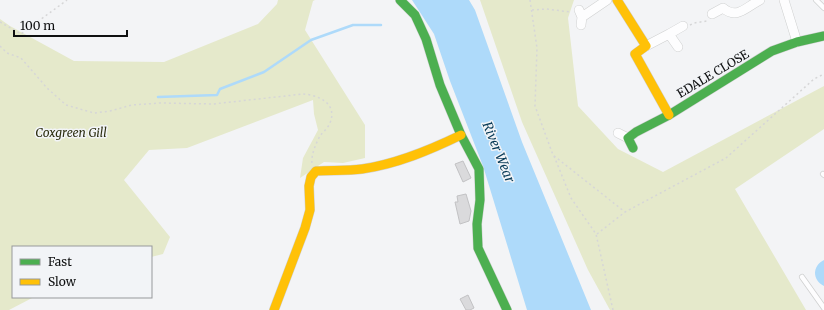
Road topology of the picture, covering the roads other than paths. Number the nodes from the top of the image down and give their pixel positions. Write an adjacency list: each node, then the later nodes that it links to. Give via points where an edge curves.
1 (400, 0): 19 (street, via 415,15 426,39 440,85)
2 (607, 0): 10 (street)
3 (617, 0): 15 (street)
4 (760, 0): 7 (street, via 734,14 728,12)
5 (816, 0): 8 (lane)
6 (787, 1): 14 (street)
7 (722, 4): 9 (street)
8 (824, 8)
9 (712, 14)
10 (581, 18)
11 (683, 26): 12 (street)
12 (669, 34): 15 (street); 16 (street)
13 (824, 36): 14 (street, EDALE CLOSE)
14 (796, 42): 17 (street, EDALE CLOSE, via 772,51)
15 (646, 46): 17 (street, via 634,54)
16 (678, 47)
17 (669, 115): 20 (street, EDALE CLOSE)
18 (618, 133): 20 (street)
19 (461, 135): 24 (street, via 386,165 316,171 309,186 310,210 306,228); 25 (street, via 479,169 478,248)
20 (628, 138): 21 (street)
21 (633, 148)
22 (802, 277): 23 (lane)
23 (823, 305)
24 (274, 310)
25 (507, 310)

